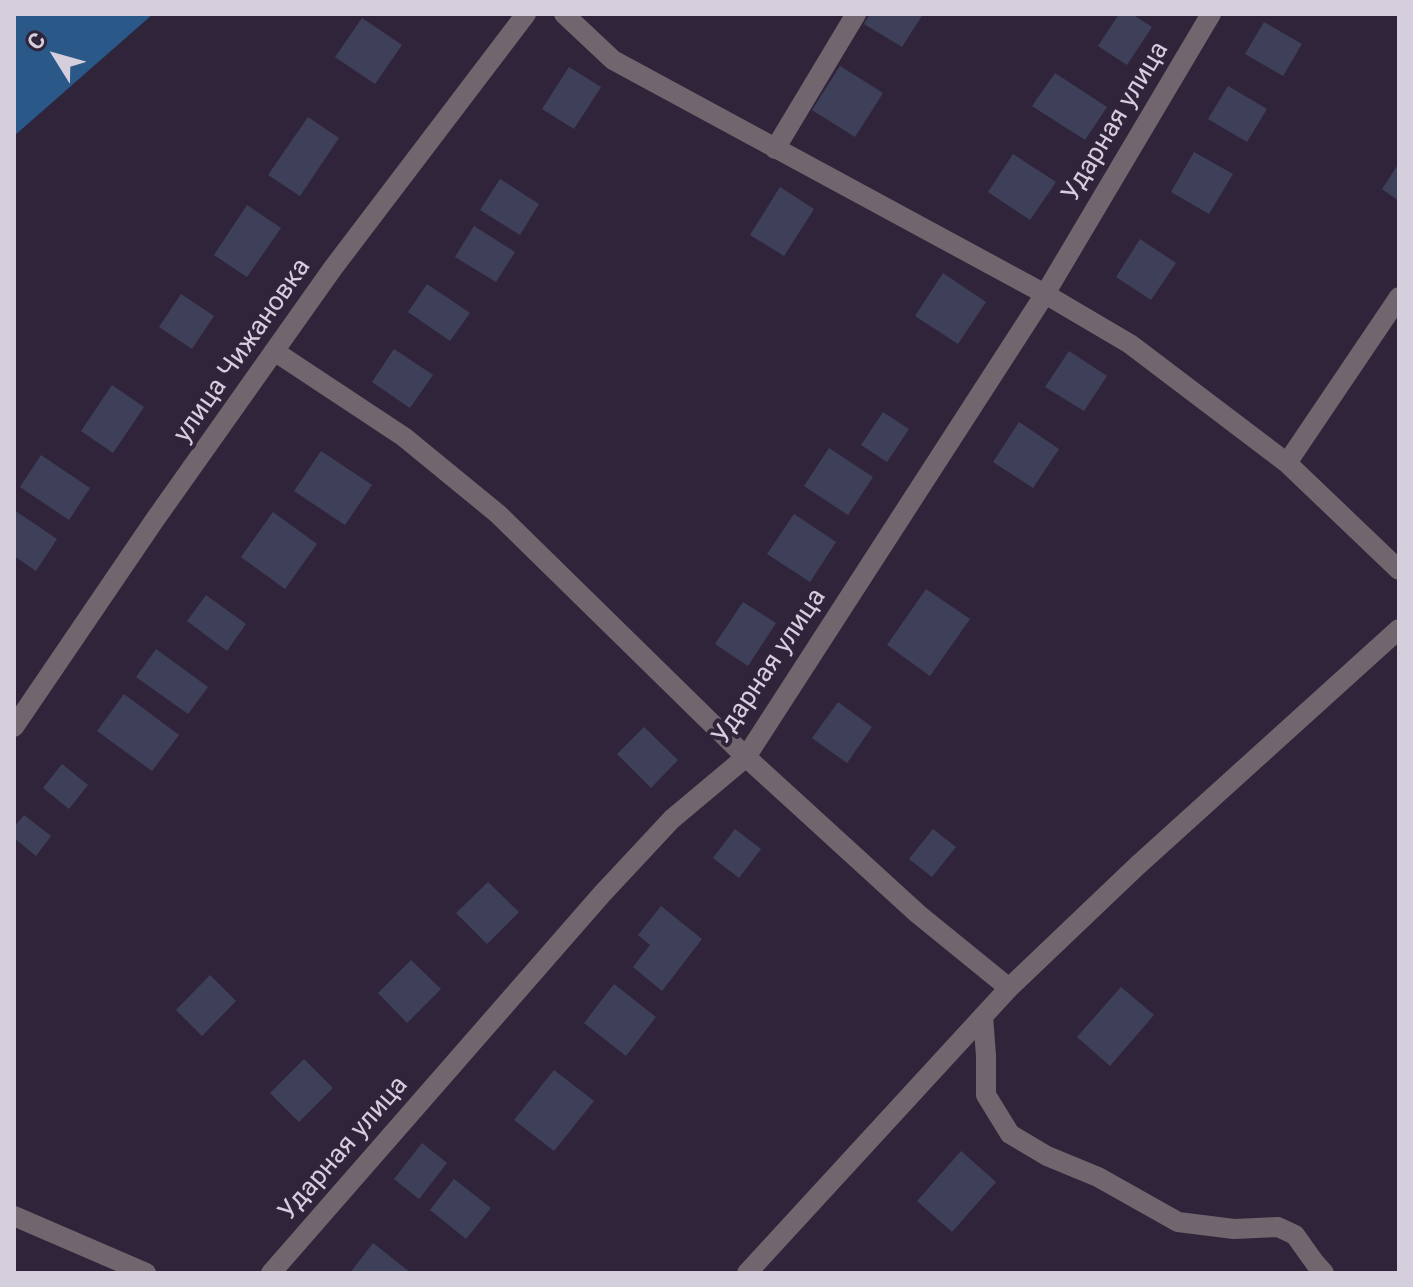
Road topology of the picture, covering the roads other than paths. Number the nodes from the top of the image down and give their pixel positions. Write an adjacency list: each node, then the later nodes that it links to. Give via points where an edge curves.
1 (526, 14): 8 (street, улица Чижановка)
2 (564, 14): 5 (street, via 613,60)
3 (856, 14): 5 (street)
4 (1211, 14): 6 (street, Ударная улица)
5 (775, 149): 6 (street)
6 (1045, 294): 9 (street, via 1130,344); 13 (street, Ударная улица)
7 (1399, 297): 9 (street)
8 (274, 351): 12 (street, улица Чижановка); 13 (street, via 404,437 498,514)
9 (1287, 463): 10 (street)
10 (1399, 570)
11 (1399, 629): 14 (street)
12 (14, 727)
13 (746, 757): 14 (street, via 918,914); 19 (street, Ударная улица, via 672,819 602,894)
14 (1009, 988): 15 (street)
15 (983, 1016): 17 (street); 21 (street, via 986,1095 1010,1134 1178,1222 1234,1229 1278,1227 1295,1235)
16 (14, 1216): 18 (street)
17 (763, 1264): 20 (street)
18 (146, 1273)
19 (271, 1273)
20 (747, 1273)
21 (1324, 1273)

